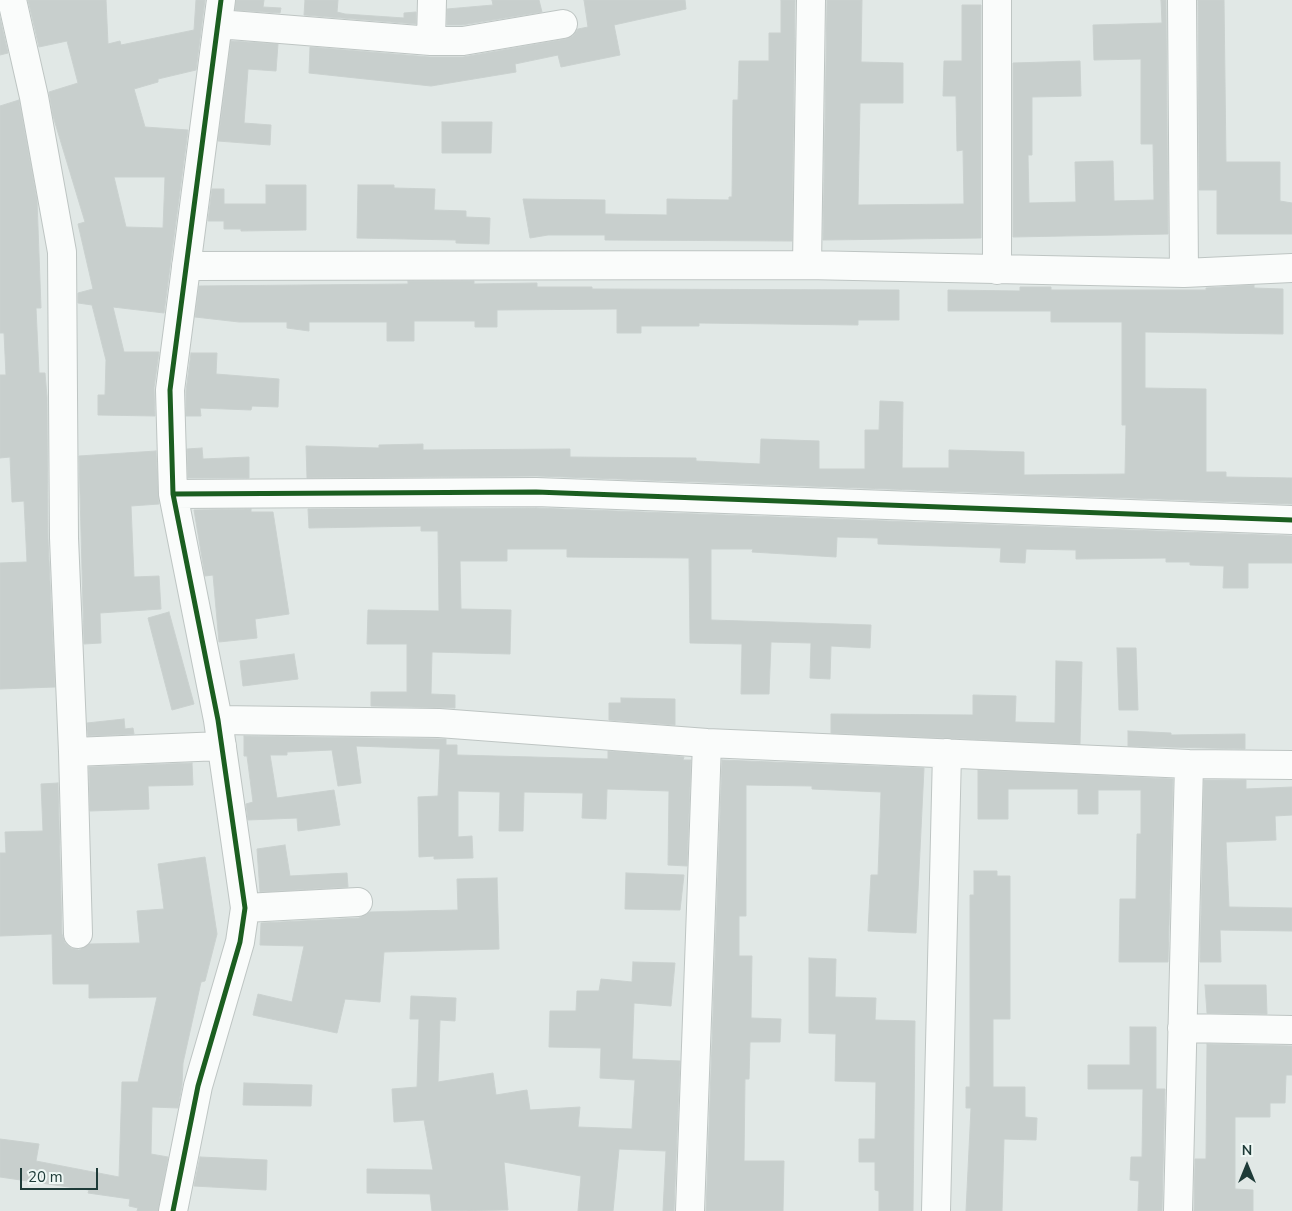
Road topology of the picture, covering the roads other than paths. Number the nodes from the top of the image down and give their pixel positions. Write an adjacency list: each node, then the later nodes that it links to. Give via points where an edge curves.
1 (12, 0): 18 (street, via 34,97 62,252 64,538)
2 (432, 0): 8 (street)
3 (811, 0): 9 (street)
4 (997, 0): 12 (street)
5 (1182, 0): 13 (street)
6 (219, 12): 8 (street); 10 (street)
7 (563, 24): 8 (street, via 463,41)
8 (431, 42)
9 (807, 265): 10 (street); 12 (street)
10 (186, 266): 14 (street, via 170,390)
11 (1292, 268): 13 (street)
12 (997, 270): 13 (street)
13 (1184, 272)
14 (173, 494): 15 (street, via 536,492); 16 (street)
15 (1292, 520)
16 (220, 733): 17 (street, via 439,723); 18 (street); 23 (street)
17 (707, 742): 19 (street); 28 (street)
18 (73, 752): 24 (street)
19 (947, 753): 20 (street); 29 (street)
20 (1189, 764): 21 (street); 25 (street)
21 (1292, 765)
22 (358, 902): 23 (street)
23 (245, 908): 27 (street, via 240,942 198,1086)
24 (78, 934)
25 (1182, 1028): 26 (street); 30 (street)
26 (1292, 1030)
27 (173, 1211)
28 (690, 1211)
29 (936, 1211)
30 (1178, 1211)

